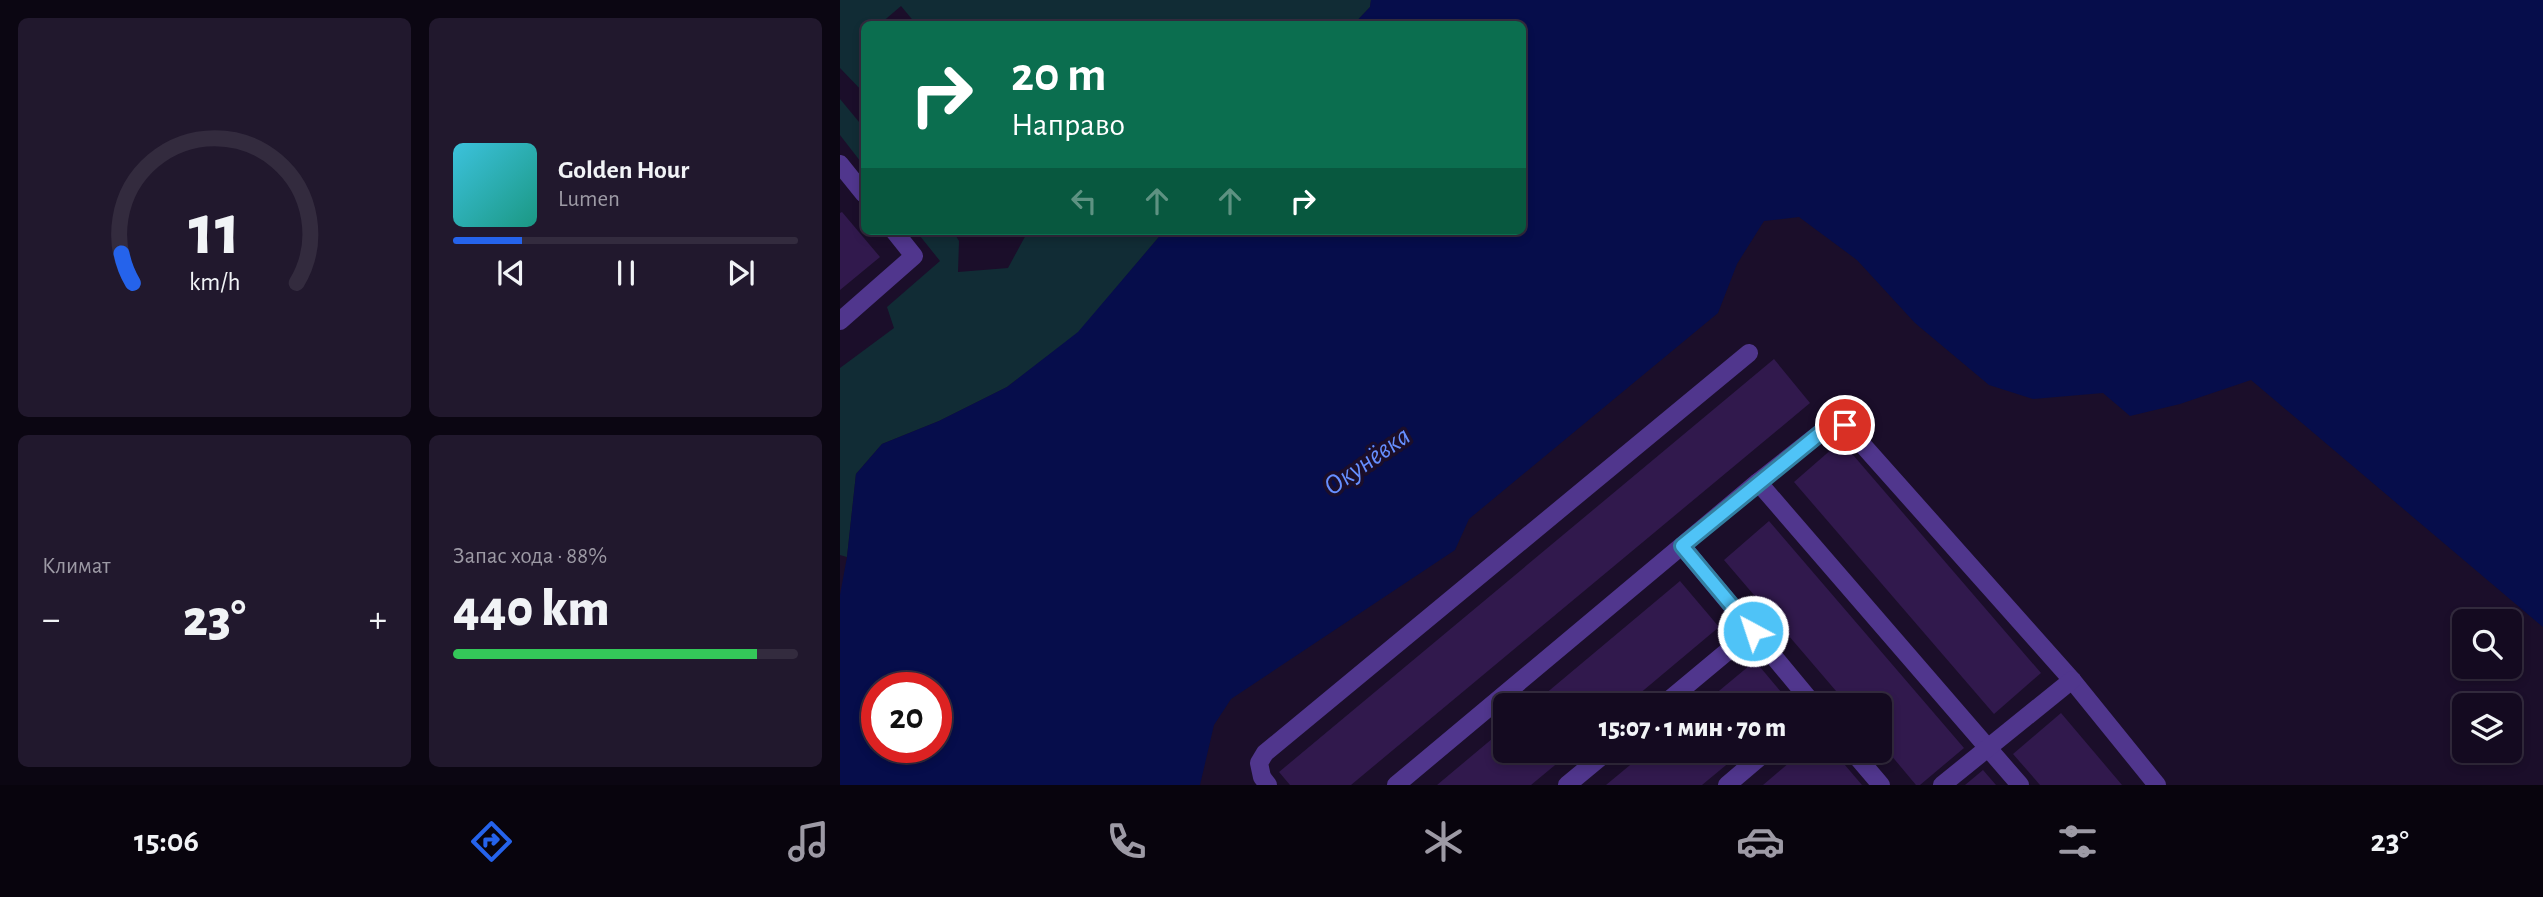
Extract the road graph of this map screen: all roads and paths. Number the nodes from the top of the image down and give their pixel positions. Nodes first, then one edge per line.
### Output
1 (840, 164) edge
2 (861, 190) edge
3 (897, 235) edge
4 (840, 321) edge
5 (1749, 354) dead end
6 (1758, 482) junction
7 (1682, 546) junction
8 (1753, 631) junction
9 (2072, 680) junction
10 (1678, 693) edge
11 (1804, 693) edge
12 (1989, 747) junction
13 (1594, 763) edge
14 (1753, 763) edge
15 (1862, 763) edge
16 (1268, 785) edge
17 (1396, 785) edge
18 (1567, 785) edge
19 (1727, 785) edge
20 (1881, 785) edge
21 (1942, 785) edge
22 (2020, 785) edge
23 (2157, 785) edge

1 - 2 lane
3 - 4 lane
5 - 16 lane
6 - 7 lane
6 - 9 lane
6 - 12 lane
7 - 8 lane
7 - 17 lane
8 - 10 lane
8 - 11 lane
9 - 12 lane
9 - 23 lane
12 - 21 lane
12 - 22 lane
13 - 18 lane
14 - 19 lane
15 - 20 lane

